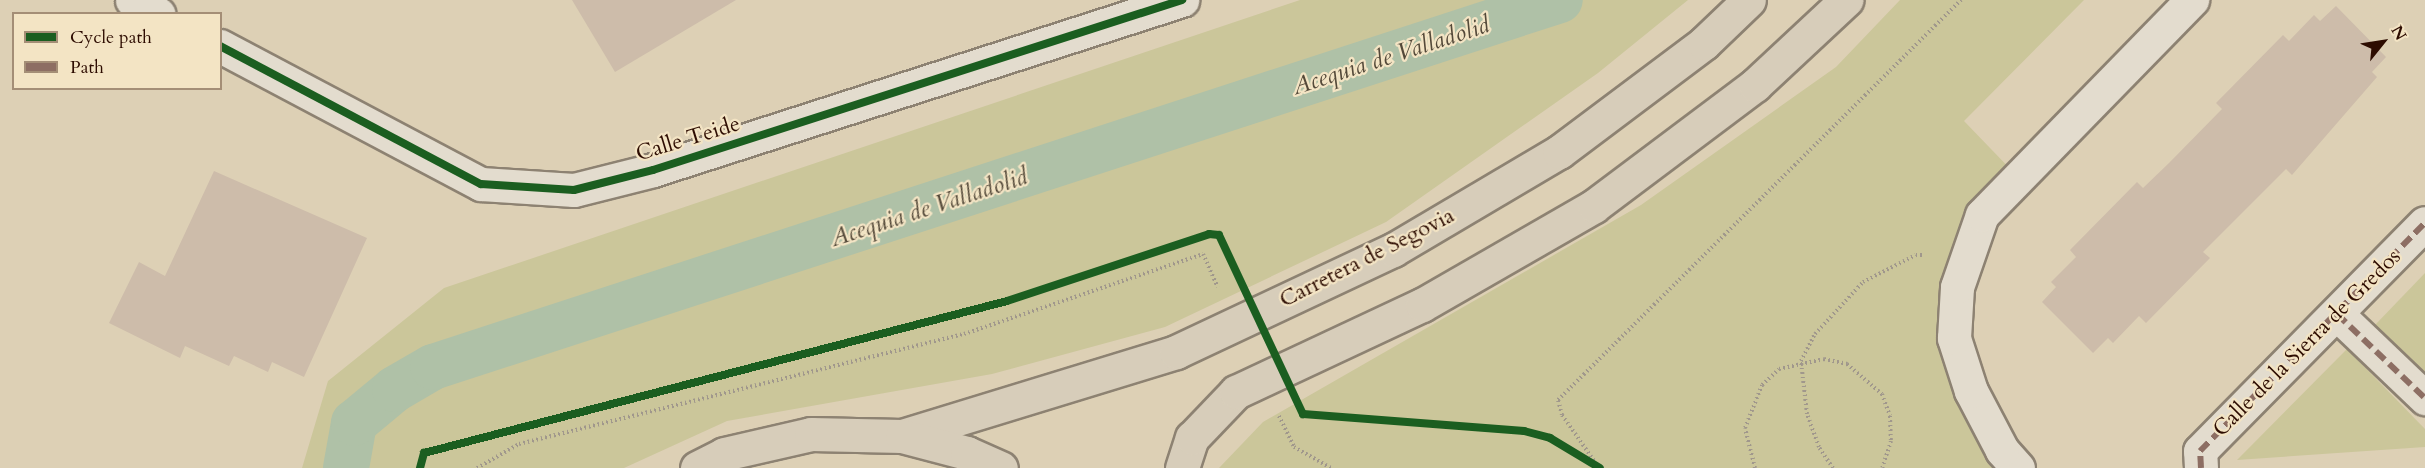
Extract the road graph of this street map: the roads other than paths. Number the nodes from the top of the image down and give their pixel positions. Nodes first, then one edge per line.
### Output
1 (132, 0) edge
2 (1182, 0) edge
3 (1749, 0) edge
4 (1846, 0) edge
5 (2192, 0) edge
6 (155, 12) edge
7 (222, 47) edge
8 (2425, 223) edge
9 (2337, 314) junction
10 (2425, 398) edge
11 (902, 436) junction
12 (697, 468) edge
13 (1001, 468) edge
14 (1182, 468) edge
15 (2018, 468) edge
16 (2201, 468) edge

1 - 6 street
2 - 7 street, Calle Teide
3 - 11 main road, Carretera de Segovia
4 - 14 main road
5 - 15 street
8 - 9 street, Calle de la Sierra de Gredos
9 - 10 street
9 - 16 street, Calle de la Sierra de Gredos
11 - 12 main road
11 - 13 main road

